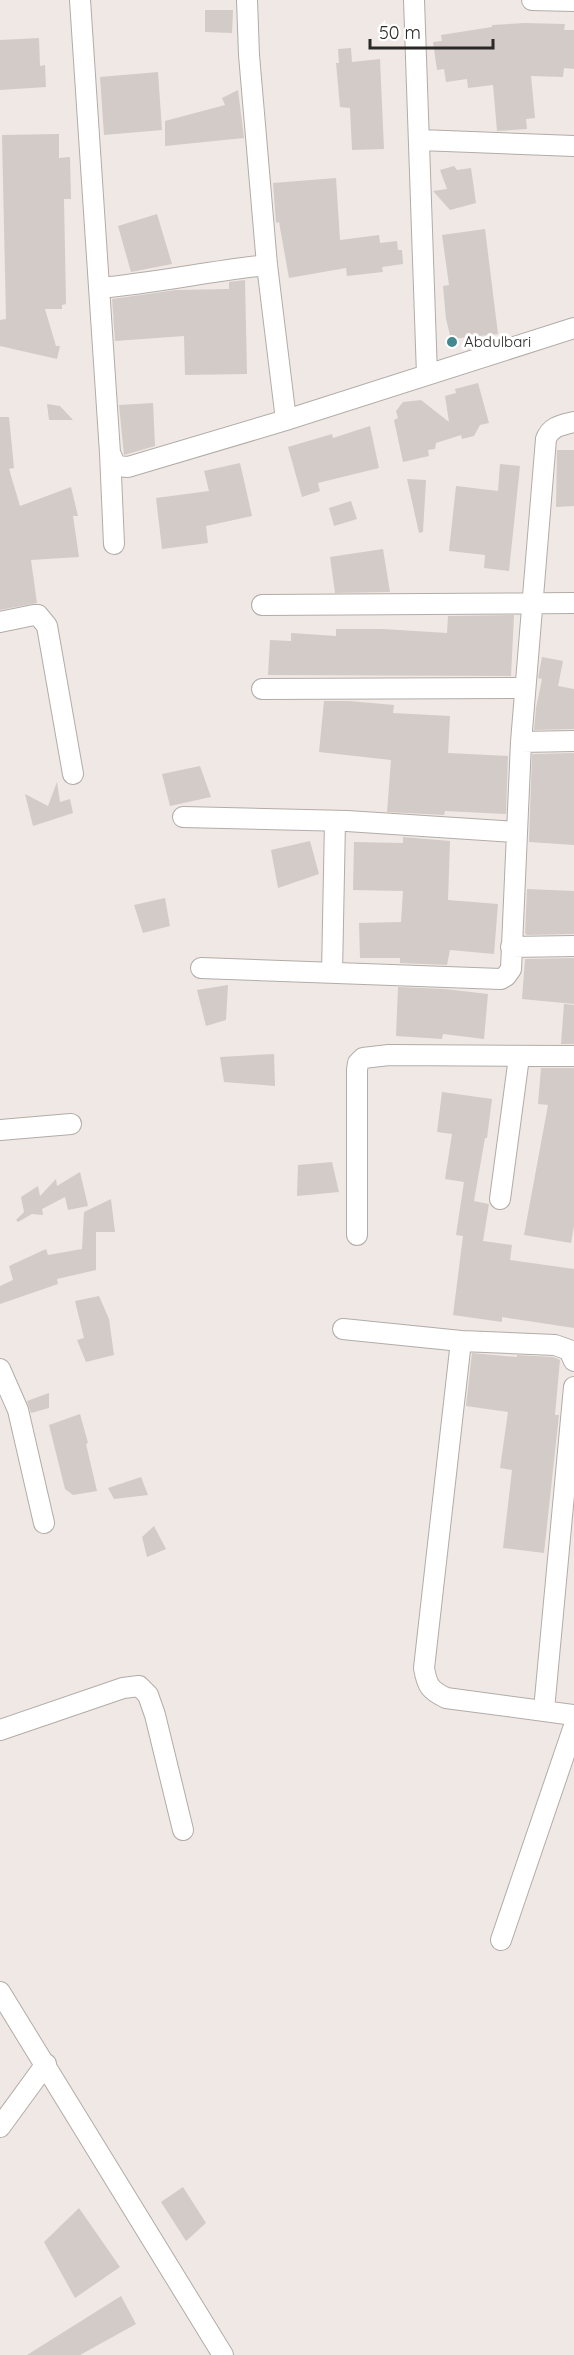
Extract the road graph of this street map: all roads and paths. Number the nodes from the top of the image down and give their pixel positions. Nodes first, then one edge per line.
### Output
1 (80, 0) edge
2 (247, 0) edge
3 (414, 0) edge
4 (532, 0) edge
5 (574, 1) edge
6 (420, 140) junction
7 (574, 146) edge
8 (267, 265) junction
9 (99, 288) junction
10 (574, 328) edge
11 (428, 375) junction
12 (286, 420) junction
13 (574, 422) edge
14 (110, 453) junction
15 (114, 544) dead end
16 (574, 603) edge
17 (532, 604) junction
18 (262, 605) dead end
19 (0, 622) edge
20 (525, 688) junction
21 (262, 689) dead end
22 (521, 741) junction
23 (574, 741) edge
24 (73, 774) dead end
25 (183, 817) dead end
26 (335, 821) junction
27 (516, 832) junction
28 (574, 946) edge
29 (511, 947) junction
30 (201, 968) dead end
31 (332, 973) junction
32 (574, 1056) edge
33 (519, 1057) junction
34 (71, 1124) dead end
35 (0, 1130) edge
36 (500, 1199) dead end
37 (357, 1234) dead end
38 (343, 1329) dead end
39 (461, 1341) junction
40 (574, 1361) edge
41 (2, 1379) edge
42 (574, 1387) edge
43 (44, 1523) dead end
44 (544, 1710) junction
45 (574, 1715) edge
46 (574, 1726) edge
47 (0, 1730) edge
48 (183, 1830) dead end
49 (501, 1940) dead end
50 (0, 1992) edge
51 (46, 2064) junction
52 (0, 2127) edge
53 (223, 2355) edge

1 - 9 street
2 - 8 street
3 - 6 street
4 - 5 street
6 - 7 street
6 - 11 street
8 - 9 street
8 - 12 street
9 - 14 street
10 - 11 street
11 - 12 street
12 - 14 street
13 - 17 street
14 - 15 street
16 - 17 street
17 - 18 street
17 - 20 street
19 - 24 street
20 - 21 street
20 - 22 street
22 - 23 street
22 - 27 street
25 - 26 street
26 - 27 street
26 - 31 street
27 - 29 street
28 - 29 street
29 - 31 street
30 - 31 street
32 - 33 street
33 - 36 street
33 - 37 street
34 - 35 street
38 - 39 street
39 - 40 street
39 - 44 street
41 - 43 street
42 - 44 street
44 - 45 street
46 - 49 street
47 - 48 street
50 - 51 street
51 - 52 street
51 - 53 street

